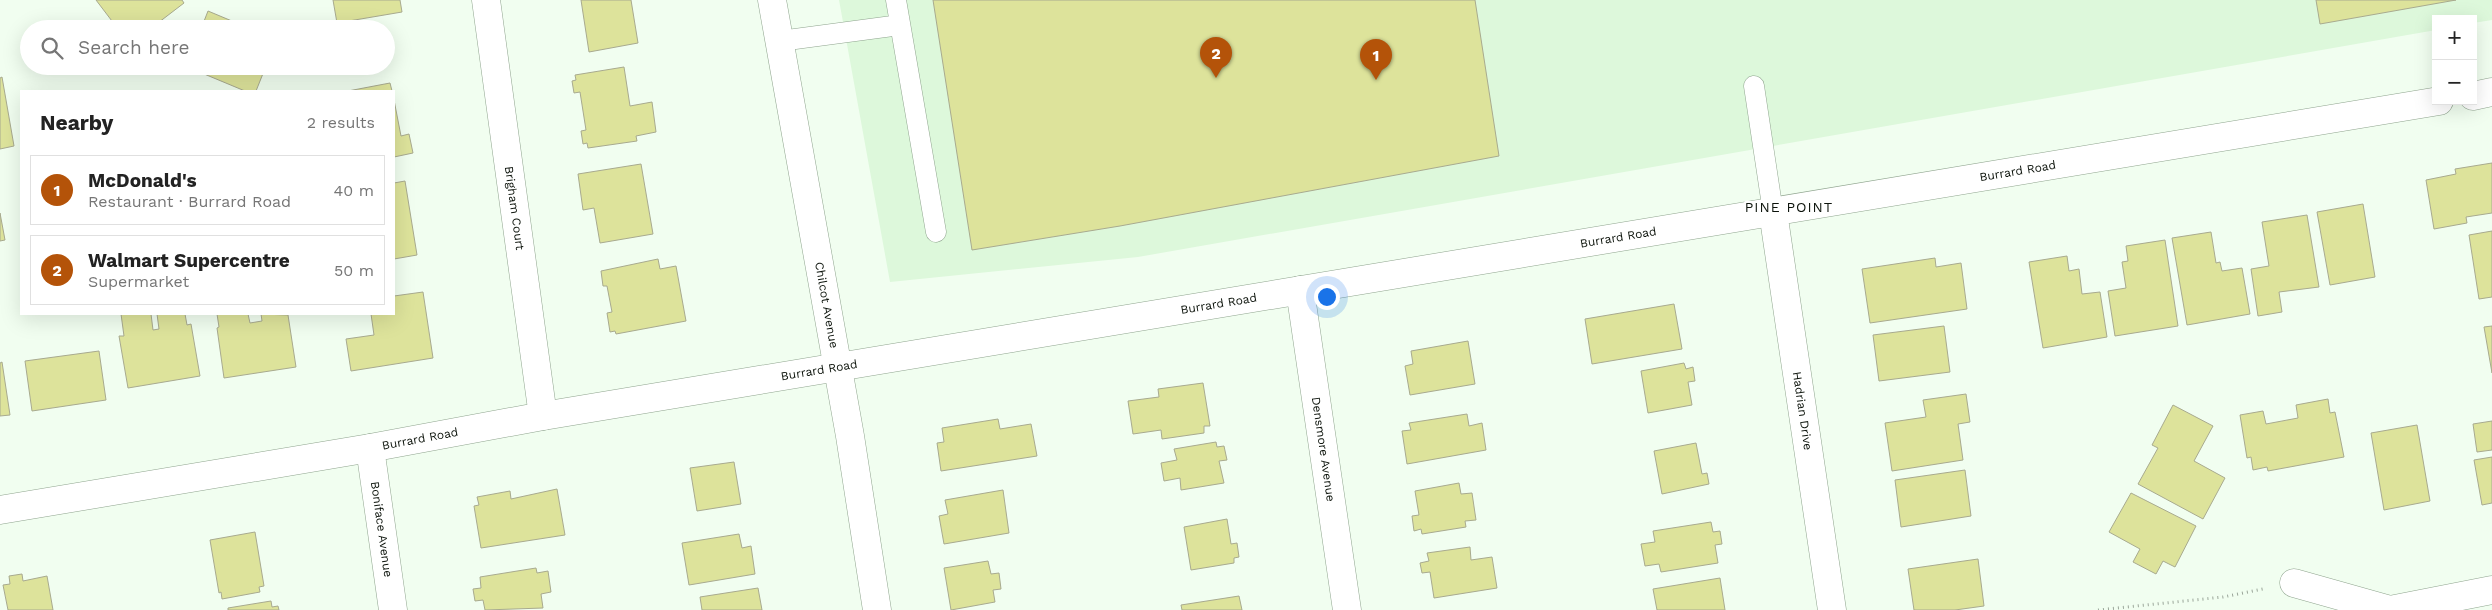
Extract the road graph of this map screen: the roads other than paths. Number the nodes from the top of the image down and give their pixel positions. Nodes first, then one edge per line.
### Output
1 (486, 0) edge
2 (772, 0) edge
3 (896, 0) edge
4 (900, 25) junction
5 (780, 41) junction
6 (1754, 86) dead end
7 (2492, 92) edge
8 (2477, 95) edge
9 (2432, 102) edge
10 (1773, 212) junction
11 (936, 232) dead end
12 (1300, 290) junction
13 (837, 368) junction
14 (544, 416) junction
15 (370, 448) junction
16 (0, 510) edge
17 (2294, 583) road end
18 (2492, 590) edge
19 (393, 610) edge
20 (877, 610) edge
21 (1348, 610) edge
22 (1832, 610) edge

1 - 14 street, Brigham Court
2 - 5 street, Chilcot Avenue
3 - 4 lane
4 - 5 lane
4 - 11 lane
5 - 13 street, Chilcot Avenue
6 - 10 lane
7 - 8 street
9 - 10 street, Burrard Road
10 - 12 street, Burrard Road
10 - 22 street, Hadrian Drive
12 - 13 street, Burrard Road
12 - 21 street, Densmore Avenue
13 - 14 street, Burrard Road
13 - 20 street, Chilcot Avenue
14 - 15 street, Burrard Road
15 - 16 street, Burrard Road
15 - 19 street, Boniface Avenue
17 - 18 street

